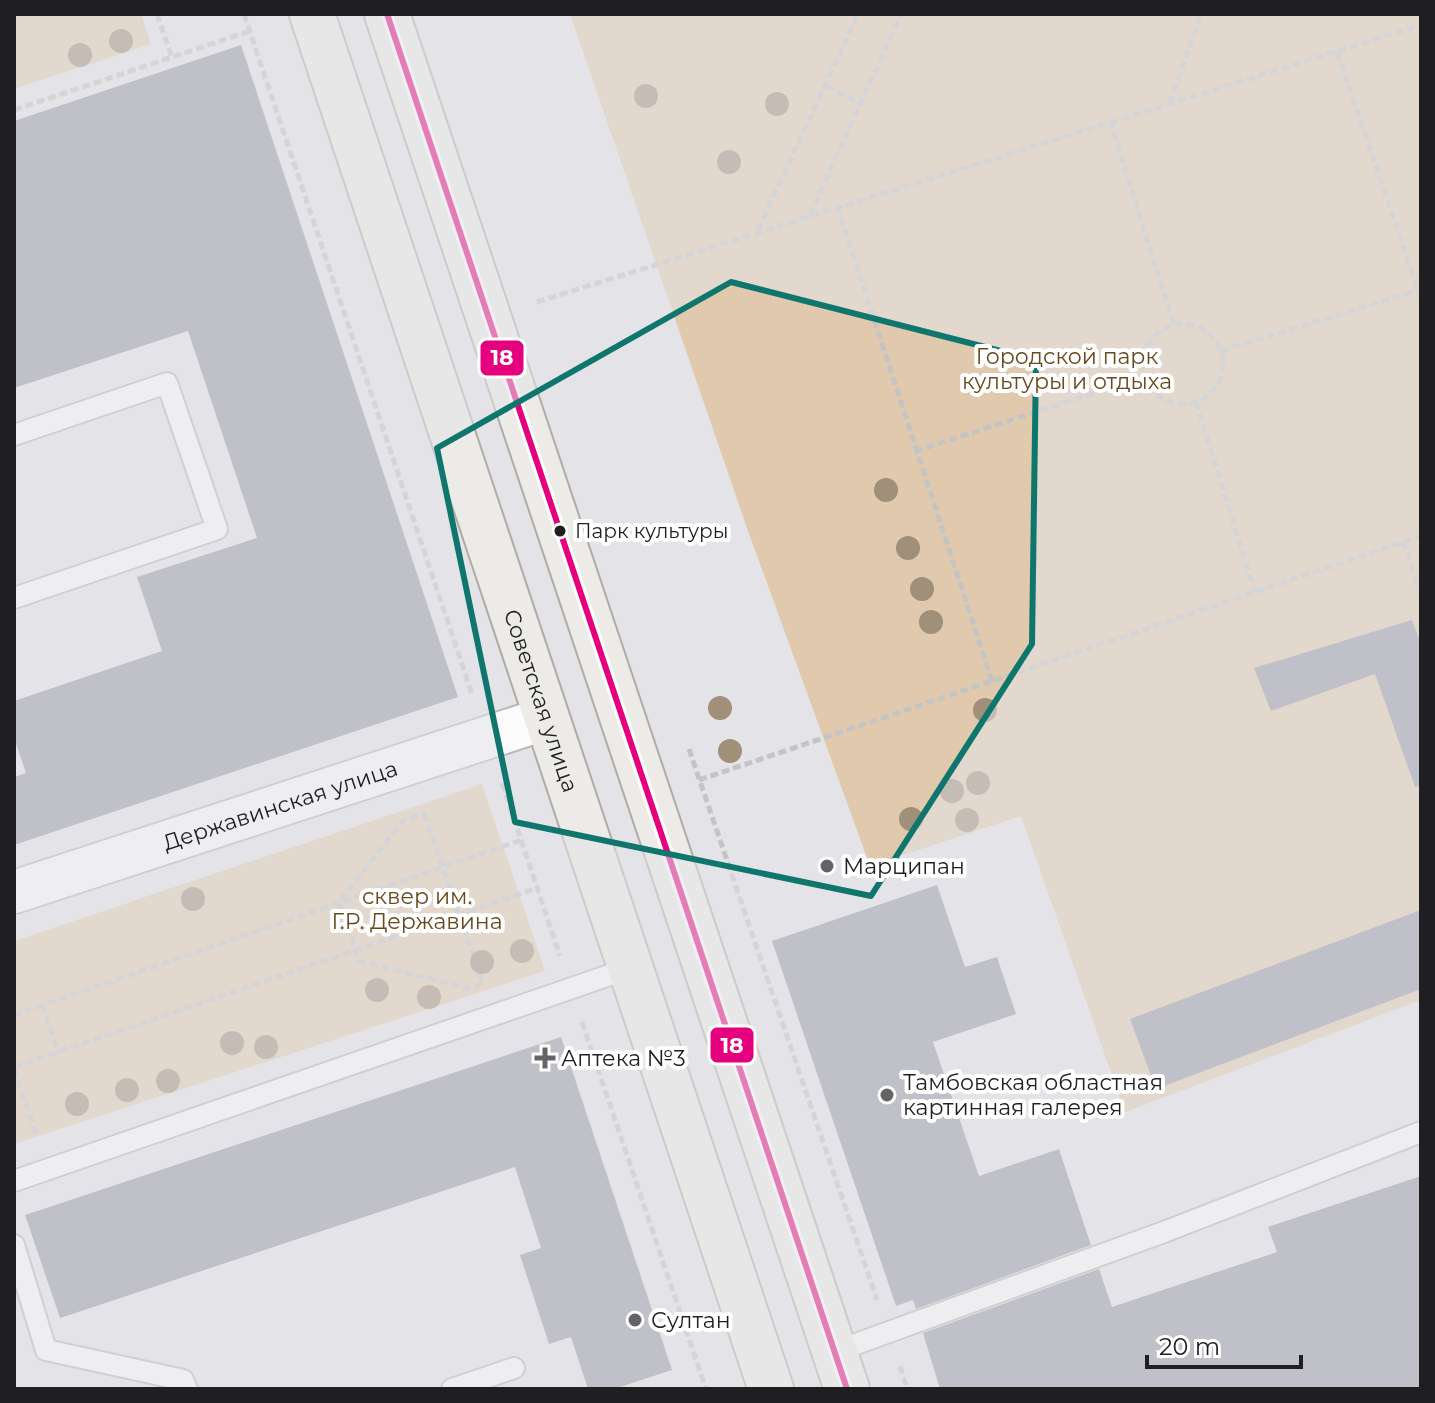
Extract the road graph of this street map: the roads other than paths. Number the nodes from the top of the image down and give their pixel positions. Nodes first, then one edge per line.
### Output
1 (312, 14) edge
2 (387, 14) edge
3 (14, 435) edge
4 (14, 598) edge
5 (547, 718) junction
6 (14, 892) edge
7 (630, 968) junction
8 (1421, 1132) edge
9 (14, 1181) edge
10 (14, 1245) edge
11 (514, 1368) dead end
12 (841, 1370) edge
13 (187, 1389) edge
14 (452, 1389) edge
15 (771, 1389) edge

1 - 5 main road, Советская улица
2 - 12 main road
3 - 4 lane
5 - 6 street, Державинская улица
5 - 7 main road, Советская улица
7 - 9 lane
7 - 15 main road, Советская улица
8 - 12 lane
10 - 13 lane
11 - 14 lane

